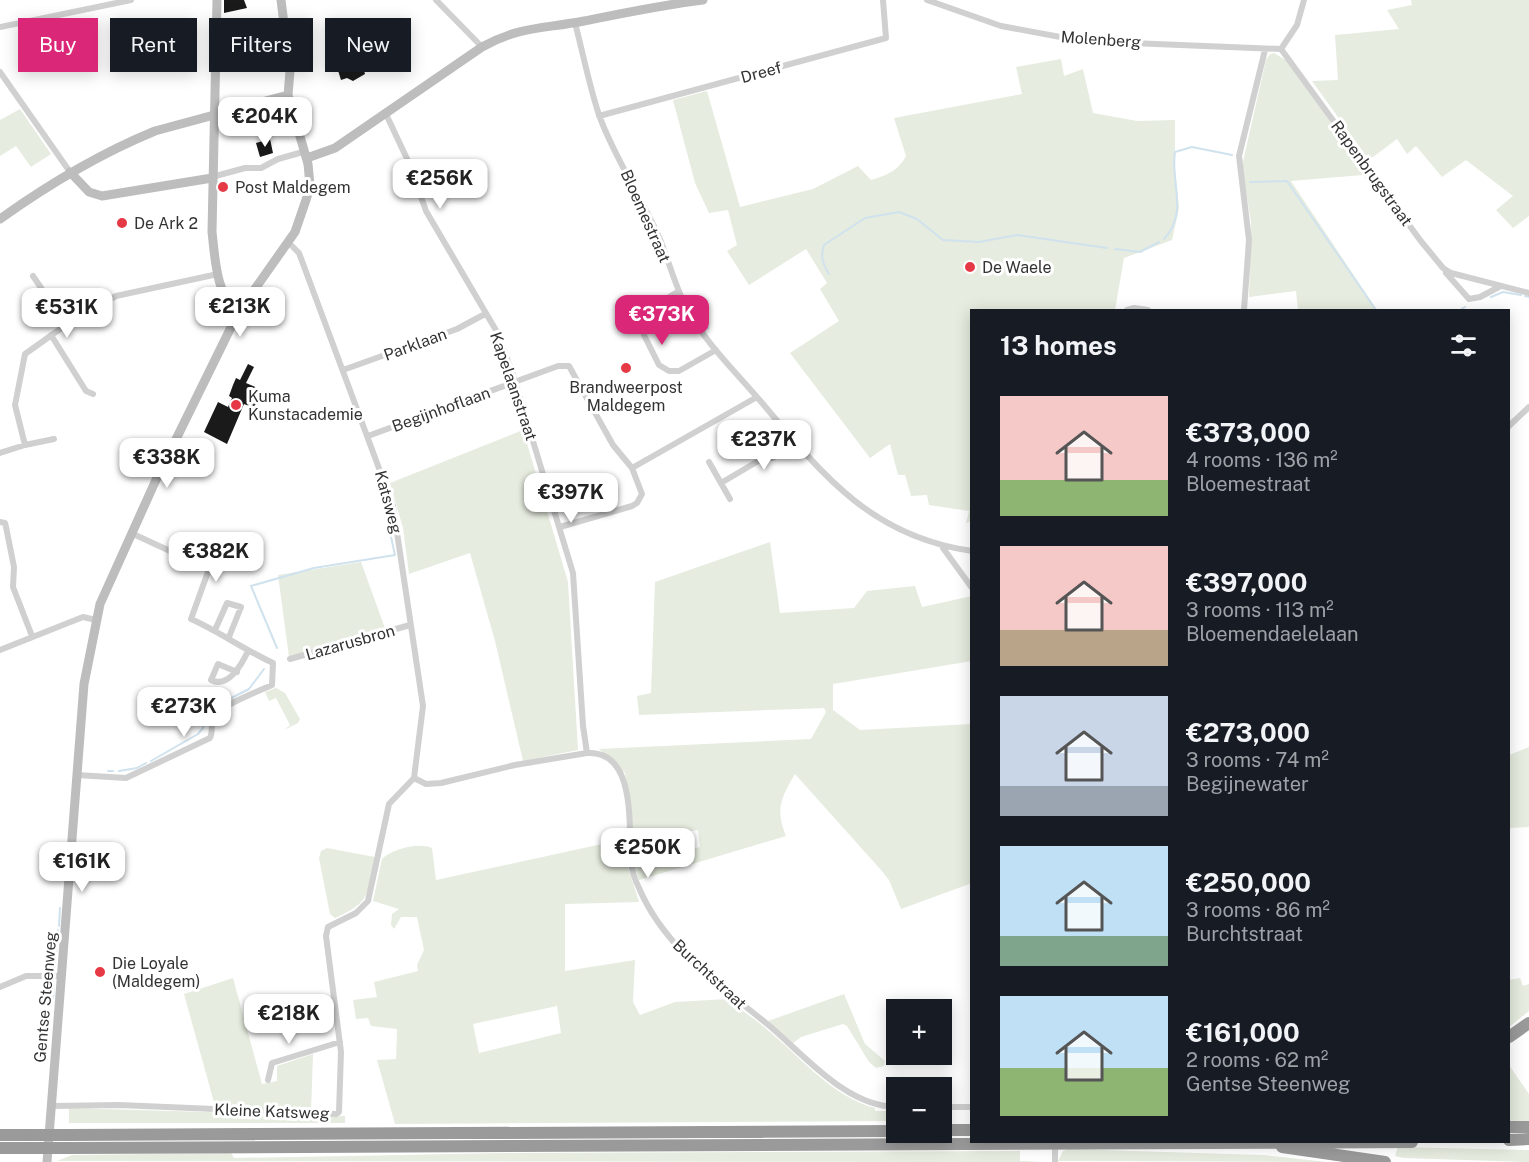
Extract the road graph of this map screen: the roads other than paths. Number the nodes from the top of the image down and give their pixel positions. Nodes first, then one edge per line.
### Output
1 (131, 0) edge
2 (217, 0) edge
3 (281, 0) edge
4 (436, 0) edge
5 (703, 0) edge
6 (883, 0) edge
7 (927, 0) edge
8 (1304, 0) edge
9 (575, 23) junction
10 (0, 27) edge
11 (482, 47) junction
12 (1265, 50) junction
13 (1281, 50) junction
14 (0, 72) edge
15 (288, 95) junction
16 (385, 112) junction
17 (214, 115) junction
18 (599, 116) junction
19 (305, 155) junction
20 (70, 172) junction
21 (212, 178) junction
22 (0, 219) edge
23 (288, 242) junction
24 (1442, 267) junction
25 (218, 274) junction
26 (33, 276) dead end
27 (1499, 287) junction
28 (679, 291) junction
29 (1529, 292) edge
30 (1244, 309) edge
31 (238, 313) junction
32 (486, 314) junction
33 (66, 325) junction
34 (51, 335) junction
35 (716, 350) junction
36 (343, 370) junction
37 (514, 382) junction
38 (93, 394) dead end
39 (757, 397) junction
40 (1529, 407) edge
41 (1510, 425) edge
42 (368, 436) junction
43 (54, 439) dead end
44 (25, 445) junction
45 (796, 445) junction
46 (0, 453) edge
47 (709, 462) dead end
48 (632, 468) junction
49 (721, 483) junction
50 (730, 499) dead end
51 (0, 522) edge
52 (560, 527) junction
53 (131, 534) junction
54 (943, 548) junction
55 (970, 551) edge
56 (970, 585) edge
57 (96, 620) junction
58 (410, 625) junction
59 (215, 630) junction
60 (32, 636) junction
61 (229, 637) junction
62 (0, 650) edge
63 (248, 651) junction
64 (290, 659) dead end
65 (237, 672) dead end
66 (588, 753) junction
67 (77, 775) junction
68 (414, 778) junction
69 (62, 976) junction
70 (0, 987) edge
71 (1529, 1023) edge
72 (1510, 1036) edge
73 (340, 1042) junction
74 (268, 1080) dead end
75 (886, 1105) edge
76 (52, 1106) junction
77 (952, 1107) edge
78 (970, 1107) edge
79 (1510, 1127) edge
80 (1529, 1127) edge
81 (952, 1130) edge
82 (970, 1130) edge
83 (886, 1131) edge
84 (0, 1135) edge
85 (1529, 1139) edge
86 (1510, 1140) edge
87 (1055, 1143) edge
88 (1267, 1143) edge
89 (0, 1148) edge
90 (47, 1162) edge
91 (1055, 1162) edge
92 (1385, 1162) edge

1 - 10 street
2 - 17 street
3 - 15 street, Gentse Steenweg
4 - 11 street
5 - 9 street
6 - 18 street, Dreef
7 - 12 street, Molenberg
8 - 13 street
9 - 11 street
9 - 18 street, Bloemestraat
11 - 16 street
12 - 13 street, Molenberg
12 - 30 street
13 - 24 street, Rapenbrugstraat
14 - 20 street
15 - 17 street
15 - 19 street, Gentse Steenweg
16 - 19 street
16 - 32 street, Kapelaanstraat
17 - 20 street
17 - 21 street
18 - 28 street, Bloemestraat
19 - 21 street
19 - 23 street, Gentse Steenweg
20 - 21 street
20 - 22 street
21 - 25 street
23 - 31 street, Gentse Steenweg
23 - 36 street, Katsweg
24 - 27 street
24 - 27 street, Rapenbrugstraat
25 - 31 street
25 - 33 street
26 - 33 street
27 - 29 street
28 - 35 street, Bloemestraat
28 - 35 street
31 - 53 street, Gentse Steenweg
32 - 36 street, Parklaan
32 - 37 street, Kapelaanstraat
33 - 34 street
34 - 38 street
34 - 44 street
35 - 39 street, Bloemestraat
36 - 42 street, Katsweg
37 - 42 street, Begijnhoflaan
37 - 48 street, Begijnhoflaan
37 - 52 street, Kapelaanstraat
39 - 45 street, Bloemestraat
39 - 48 street
40 - 41 street
42 - 58 street, Katsweg
43 - 44 street
44 - 46 street
45 - 49 street
45 - 54 street, Bloemestraat
47 - 49 street
48 - 52 street
49 - 50 street
51 - 60 street
52 - 66 street, Kapelaanstraat
53 - 57 street, Gentse Steenweg
53 - 59 street
54 - 55 street, Bloemestraat
54 - 56 street
57 - 60 street
57 - 67 street, Gentse Steenweg
58 - 64 street, Lazarusbron
58 - 68 street, Katsweg
59 - 61 street
59 - 61 street
60 - 62 street
61 - 63 street
63 - 65 street
63 - 67 street
66 - 68 street
66 - 75 street, Burchtstraat
67 - 69 street, Gentse Steenweg
68 - 73 street, Kleine Katsweg
69 - 70 street
69 - 76 street, Gentse Steenweg
71 - 72 highway
73 - 74 street
73 - 76 street, Kleine Katsweg
76 - 90 street, Gentse Steenweg
77 - 78 street
79 - 80 highway
81 - 82 highway
83 - 84 highway, bridge
85 - 86 highway
87 - 89 highway, bridge
87 - 91 street
88 - 92 highway

